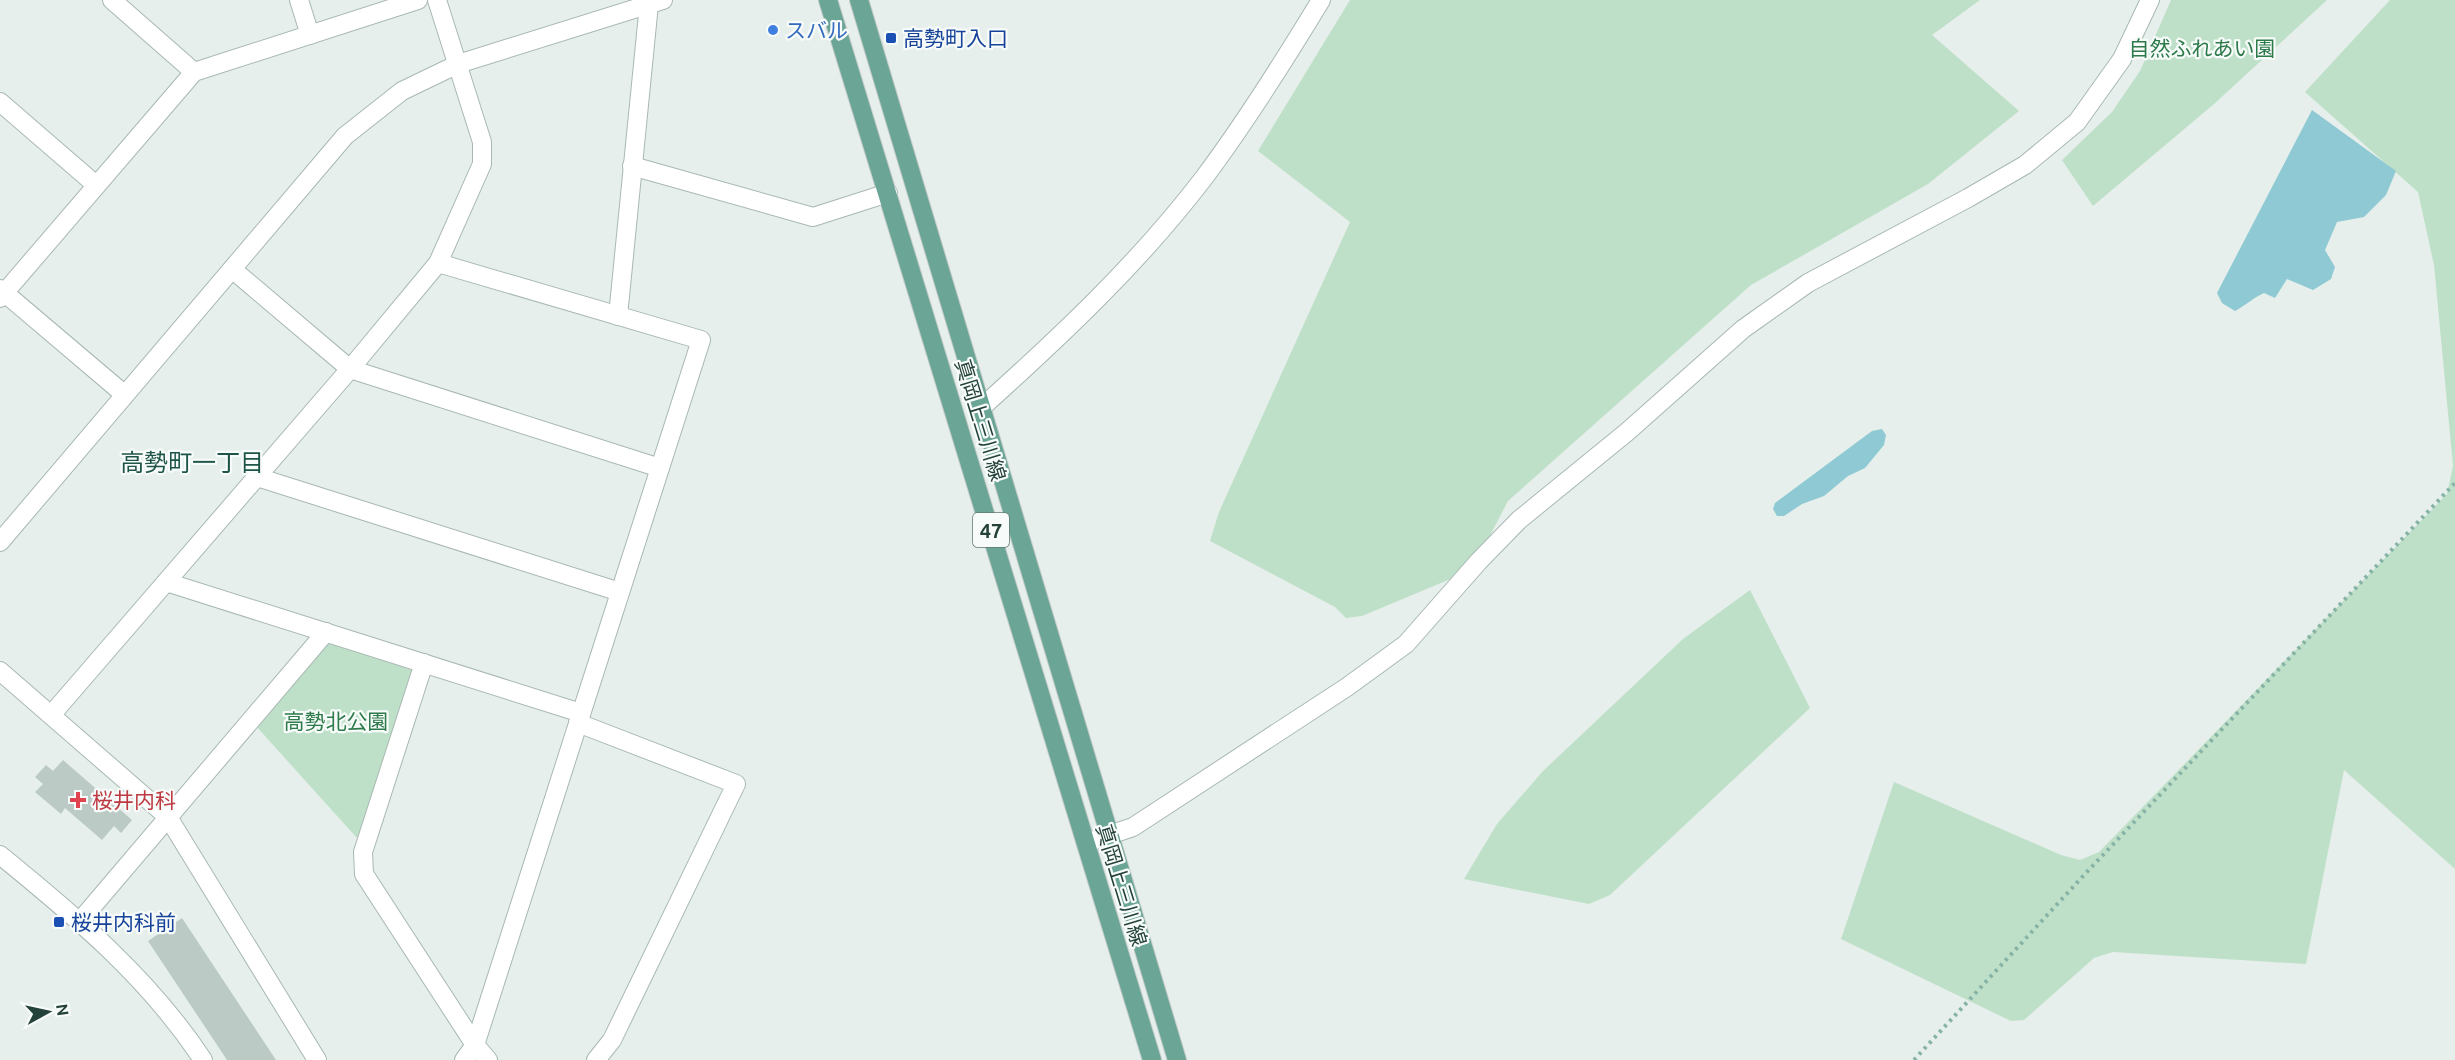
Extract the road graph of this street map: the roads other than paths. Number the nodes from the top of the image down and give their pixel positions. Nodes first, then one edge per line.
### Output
1 (112, 0) edge
2 (299, 0) edge
3 (418, 0) edge
4 (437, 0) edge
5 (828, 0) edge
6 (859, 0) edge
7 (1322, 0) edge
8 (2150, 0) edge
9 (656, 2) edge
10 (310, 35) junction
11 (458, 64) junction
12 (194, 72) junction
13 (0, 102) edge
14 (632, 166) junction
15 (96, 185) junction
16 (888, 193) junction
17 (438, 262) junction
18 (232, 269) junction
19 (1, 293) edge
20 (618, 316) junction
21 (350, 369) junction
22 (125, 395) junction
23 (981, 408) junction
24 (660, 468) junction
25 (256, 477) junction
26 (0, 542) edge
27 (166, 582) junction
28 (620, 592) junction
29 (326, 632) junction
30 (424, 663) junction
31 (0, 671) edge
32 (52, 714) junction
33 (580, 718) junction
34 (168, 817) junction
35 (1112, 835) junction
36 (1086, 843) junction
37 (0, 855) edge
38 (80, 921) junction
39 (475, 1045) junction
40 (203, 1060) edge
41 (317, 1060) edge
42 (464, 1060) edge
43 (488, 1060) edge
44 (596, 1060) edge
45 (1152, 1060) edge
46 (1178, 1060) edge

1 - 12 street
2 - 10 street
3 - 10 street
4 - 11 street
5 - 16 main road, 真岡上三川線 / 47
6 - 23 main road, 真岡上三川線 / 47
7 - 23 street
8 - 35 street
9 - 11 street
9 - 14 street
10 - 12 street
11 - 17 street
11 - 18 street
12 - 15 street
13 - 15 street
14 - 16 street
14 - 20 street
15 - 19 street
16 - 36 main road, 真岡上三川線 / 47
17 - 20 street
17 - 21 street
18 - 21 street
18 - 22 street
19 - 22 street
20 - 24 street
21 - 24 street
21 - 25 street
22 - 26 street
23 - 35 main road, 真岡上三川線 / 47
24 - 28 street
25 - 27 street
25 - 28 street
27 - 29 street
27 - 32 street
28 - 33 street
29 - 30 street
29 - 34 street
30 - 33 street
30 - 39 street
31 - 32 street
32 - 34 street
33 - 39 street
33 - 44 street
34 - 38 street
34 - 41 street
35 - 36 street
35 - 46 main road, 真岡上三川線 / 47
36 - 45 main road, 真岡上三川線 / 47
37 - 38 street
38 - 40 street
39 - 42 street
39 - 43 street

